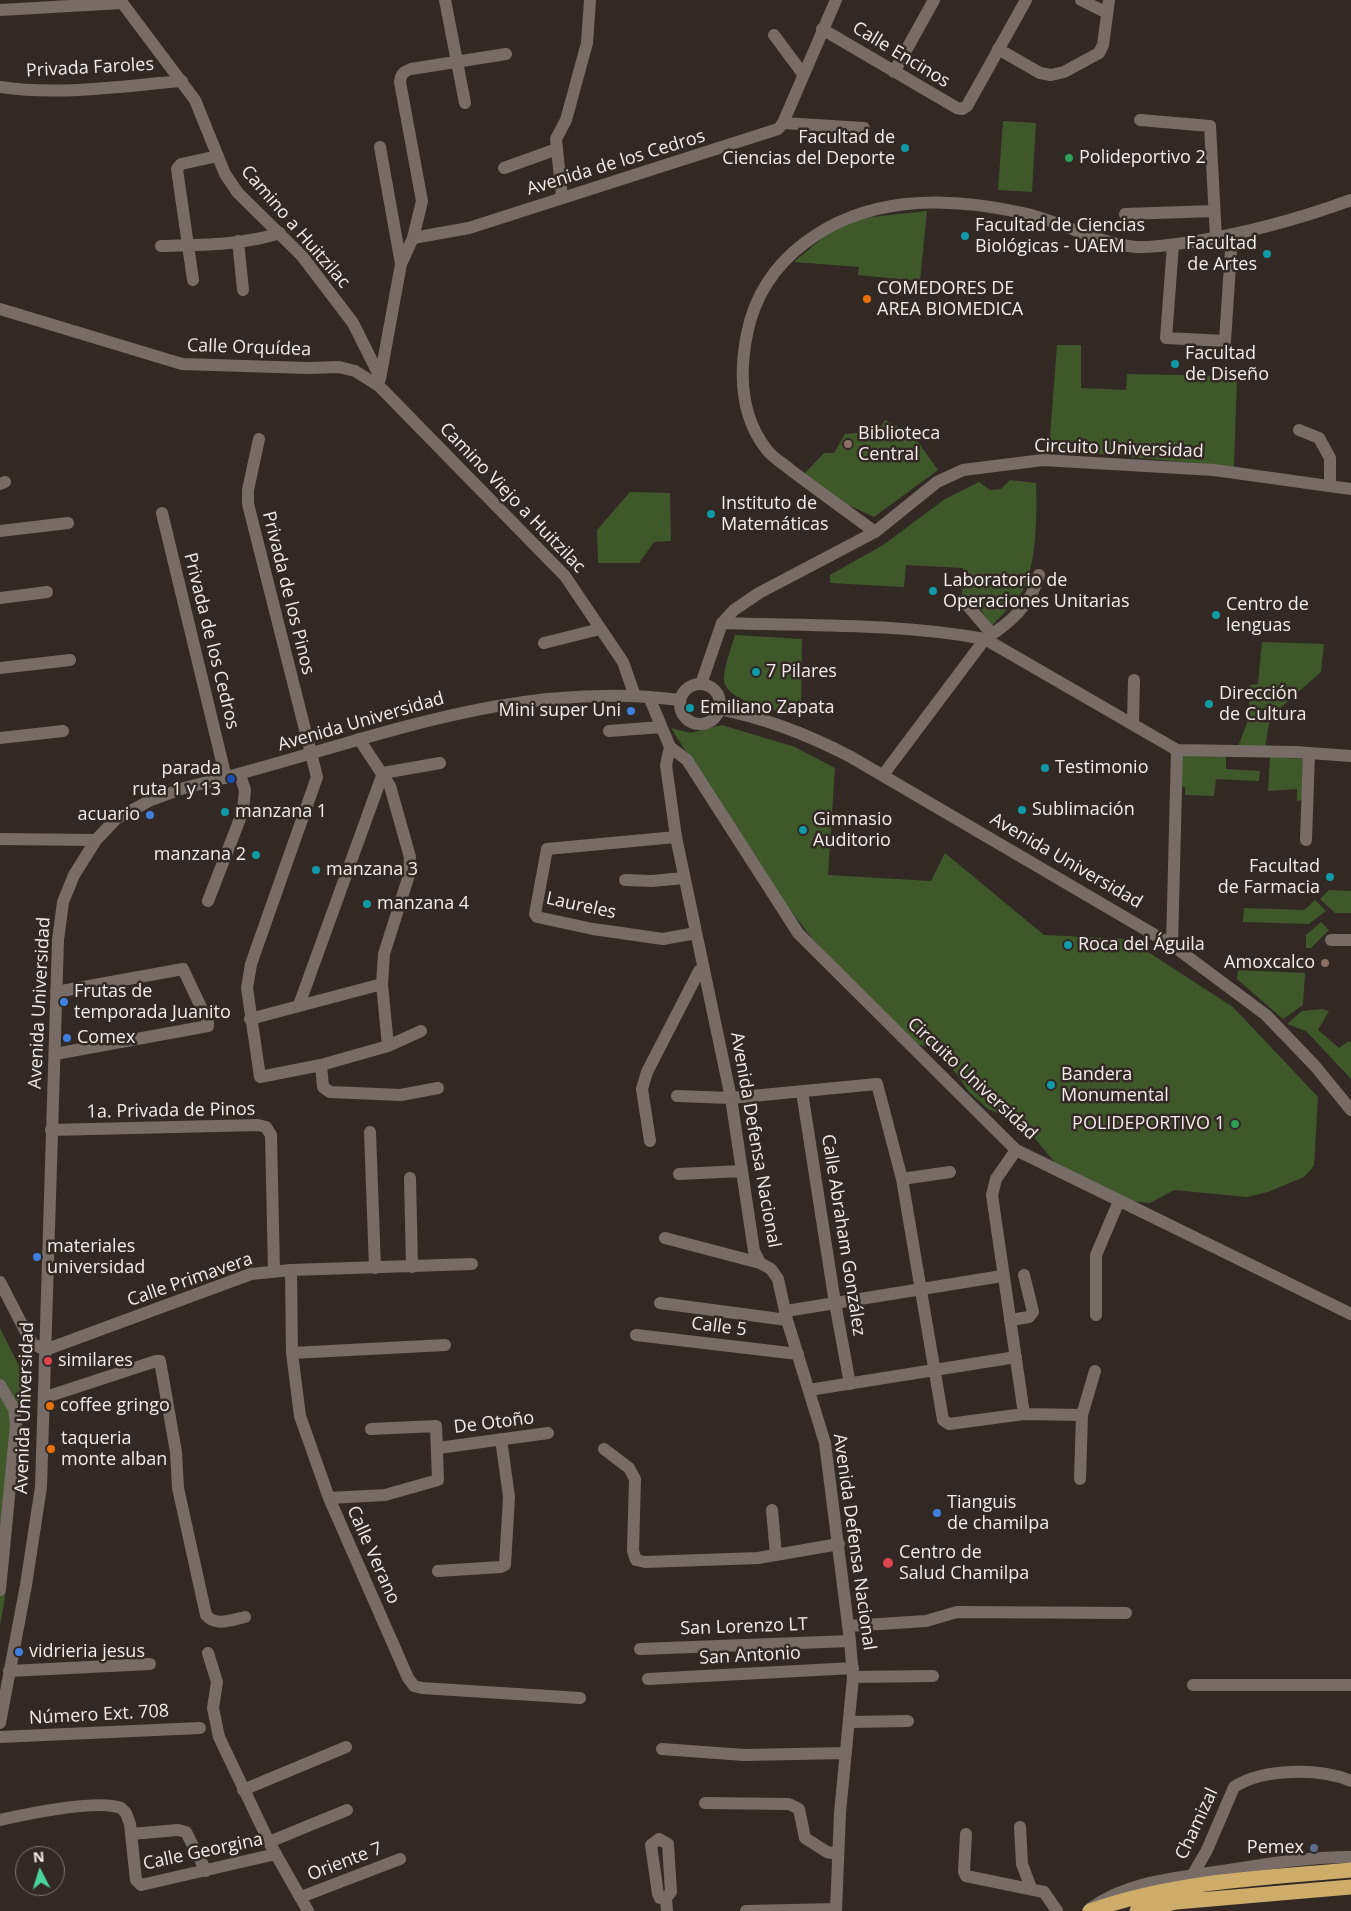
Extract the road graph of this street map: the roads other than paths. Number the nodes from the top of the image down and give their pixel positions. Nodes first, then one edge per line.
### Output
1 (445, 0) edge
2 (590, 0) edge
3 (934, 0) edge
4 (1026, 0) edge
5 (1081, 0) edge
6 (1109, 0) edge
7 (121, 1) edge
8 (833, 1) edge
9 (0, 10) edge
10 (1107, 13) junction
11 (822, 29) junction
12 (774, 35) dead end
13 (998, 49) junction
14 (506, 54) dead end
15 (457, 62) junction
16 (894, 72) junction
17 (803, 74) junction
18 (182, 81) junction
19 (0, 87) edge
20 (465, 103) dead end
21 (1140, 120) dead end
22 (783, 123) junction
23 (864, 128) dead end
24 (380, 147) dead end
25 (557, 149) junction
26 (218, 156) junction
27 (504, 168) dead end
28 (562, 197) junction
29 (1351, 200) edge
30 (1214, 211) junction
31 (1125, 214) dead end
32 (280, 233) junction
33 (1232, 235) junction
34 (413, 238) junction
35 (1216, 238) junction
36 (238, 241) junction
37 (1173, 244) junction
38 (161, 246) dead end
39 (188, 246) junction
40 (401, 264) junction
41 (193, 280) dead end
42 (243, 290) dead end
43 (0, 309) edge
44 (380, 382) junction
45 (1299, 430) dead end
46 (260, 439) dead end
47 (1330, 486) junction
48 (1351, 489) edge
49 (162, 513) dead end
50 (68, 523) dead end
51 (0, 531) edge
52 (875, 532) junction
53 (1039, 575) dead end
54 (47, 592) dead end
55 (0, 598) edge
56 (968, 606) dead end
57 (722, 623) junction
58 (600, 629) junction
59 (988, 637) junction
60 (544, 643) dead end
61 (70, 660) dead end
62 (0, 668) edge
63 (1134, 680) dead end
64 (701, 684) junction
65 (635, 696) junction
66 (649, 697) junction
67 (680, 700) junction
68 (719, 709) junction
69 (1133, 723) junction
70 (661, 727) junction
71 (63, 731) dead end
72 (609, 731) dead end
73 (0, 738) edge
74 (359, 739) junction
75 (670, 747) junction
76 (1178, 750) junction
77 (1309, 753) junction
78 (310, 755) junction
79 (1351, 756) edge
80 (440, 763) dead end
81 (383, 773) junction
82 (240, 774) junction
83 (884, 775) junction
84 (226, 778) junction
85 (676, 837) junction
86 (0, 839) edge
87 (96, 840) junction
88 (1306, 840) dead end
89 (684, 878) junction
90 (625, 880) dead end
91 (208, 901) dead end
92 (696, 933) junction
93 (1331, 940) dead end
94 (1351, 940) edge
95 (1172, 945) junction
96 (699, 971) dead end
97 (382, 984) junction
98 (56, 992) junction
99 (299, 1005) junction
100 (250, 1019) junction
101 (421, 1031) dead end
102 (388, 1046) junction
103 (54, 1054) junction
104 (321, 1065) junction
105 (438, 1088) dead end
106 (802, 1092) junction
107 (677, 1096) dead end
108 (731, 1098) junction
109 (1351, 1110) edge
110 (52, 1130) junction
111 (370, 1132) dead end
112 (650, 1141) dead end
113 (1016, 1150) junction
114 (742, 1171) junction
115 (950, 1172) dead end
116 (679, 1174) dead end
117 (410, 1178) dead end
118 (902, 1179) junction
119 (1119, 1201) junction
120 (665, 1238) dead end
121 (472, 1264) dead end
122 (760, 1264) junction
123 (412, 1267) junction
124 (375, 1268) junction
125 (290, 1270) junction
126 (274, 1271) junction
127 (1024, 1275) dead end
128 (1002, 1276) junction
129 (0, 1282) edge
130 (920, 1290) junction
131 (660, 1303) dead end
132 (835, 1303) junction
133 (1351, 1314) edge
134 (786, 1315) junction
135 (1096, 1315) dead end
136 (1010, 1320) junction
137 (636, 1335) dead end
138 (445, 1345) dead end
139 (45, 1350) junction
140 (292, 1354) junction
141 (798, 1354) junction
142 (1016, 1357) junction
143 (934, 1369) junction
144 (1095, 1372) dead end
145 (850, 1384) junction
146 (0, 1385) edge
147 (809, 1390) junction
148 (46, 1396) junction
149 (1024, 1414) junction
150 (1082, 1415) junction
151 (371, 1429) dead end
152 (548, 1433) dead end
153 (501, 1440) junction
154 (438, 1448) junction
155 (604, 1449) dead end
156 (1080, 1479) dead end
157 (329, 1498) junction
158 (772, 1510) dead end
159 (839, 1544) junction
160 (776, 1555) junction
161 (438, 1571) dead end
162 (0, 1590) edge
163 (1126, 1613) dead end
164 (245, 1617) dead end
165 (848, 1626) junction
166 (850, 1640) junction
167 (640, 1649) dead end
168 (208, 1653) dead end
169 (150, 1664) dead end
170 (9, 1671) junction
171 (853, 1673) junction
172 (933, 1676) dead end
173 (648, 1678) dead end
174 (1351, 1685) edge
175 (1193, 1686) dead end
176 (2, 1698) edge
177 (580, 1698) dead end
178 (0, 1720) edge
179 (908, 1721) dead end
180 (850, 1722) junction
181 (200, 1728) dead end
182 (0, 1737) edge
183 (346, 1746) dead end
184 (662, 1749) dead end
185 (846, 1753) junction
186 (1351, 1781) edge
187 (243, 1790) junction
188 (705, 1803) dead end
189 (347, 1810) dead end
190 (0, 1820) edge
191 (1020, 1827) dead end
192 (131, 1834) junction
193 (966, 1834) dead end
194 (269, 1842) junction
195 (276, 1854) junction
196 (837, 1854) junction
197 (1351, 1857) edge
198 (400, 1859) dead end
199 (1351, 1870) edge
200 (206, 1871) junction
201 (1192, 1876) junction
202 (1351, 1887) edge
203 (1031, 1888) junction
204 (301, 1897) junction
205 (666, 1898) dead end
206 (836, 1910) edge
207 (308, 1911) edge
208 (667, 1911) edge
209 (746, 1911) edge
210 (1058, 1911) edge
211 (1088, 1911) edge
212 (1137, 1911) edge

1 - 15 street
2 - 25 street
3 - 16 street
4 - 13 street
5 - 10 street
6 - 10 street
7 - 9 street
7 - 18 street, Camino a Huitzilac
8 - 11 street
10 - 13 street
11 - 16 street, Calle Encinos
11 - 17 street
12 - 17 street
13 - 16 street, Calle Encinos
14 - 15 street
15 - 20 street
15 - 34 street
17 - 22 street
18 - 19 street, Privada Faroles
18 - 26 street, Camino a Huitzilac
21 - 30 street
22 - 23 street
22 - 28 street, Avenida de los Cedros
24 - 40 street
25 - 27 street
25 - 28 street
26 - 32 street, Camino a Huitzilac
26 - 39 street
28 - 34 street, Avenida de los Cedros
29 - 33 street
30 - 31 street
30 - 35 street
32 - 36 street
32 - 44 street, Camino a Huitzilac
33 - 35 street
33 - 37 street
34 - 40 street
35 - 37 street
36 - 39 street
36 - 42 street
37 - 52 street
38 - 39 street
39 - 41 street
40 - 44 street
43 - 44 street, Calle Orquídea
44 - 58 street, Camino Viejo a Huitzilac
45 - 47 street
46 - 78 street, Privada de los Pinos
47 - 48 street, Circuito Universidad
47 - 52 street, Circuito Universidad
49 - 84 street, Privada de los Cedros
50 - 51 street
52 - 57 street, Circuito Universidad
53 - 59 street
54 - 55 street
56 - 59 street
57 - 59 street
57 - 64 street, Circuito Universidad
58 - 60 street
58 - 65 street, Camino Viejo a Huitzilac
59 - 69 street
59 - 83 street
61 - 62 street
63 - 69 street
64 - 67 street
64 - 68 street
65 - 66 street, Avenida Universidad
65 - 74 street, Avenida Universidad
66 - 67 street
66 - 70 street
67 - 68 street
68 - 83 street, Avenida Universidad
69 - 76 street
70 - 72 street
70 - 75 street
71 - 73 street
74 - 78 street, Avenida Universidad
74 - 81 street
75 - 85 street, Avenida Defensa Nacional
75 - 113 street, Circuito Universidad
76 - 77 street
76 - 95 street
77 - 79 street
77 - 88 street
78 - 82 street, Avenida Universidad
78 - 100 street, Privada de los Pinos
80 - 81 street
81 - 97 street
81 - 99 street
82 - 84 street, Avenida Universidad
82 - 91 street
83 - 95 street, Avenida Universidad
84 - 87 street, Avenida Universidad
85 - 89 street, Avenida Defensa Nacional
85 - 92 street, Laureles
86 - 87 street
87 - 98 street, Avenida Universidad
89 - 90 street
89 - 92 street, Avenida Defensa Nacional
92 - 108 street, Avenida Defensa Nacional
93 - 94 street
95 - 109 street, Avenida Universidad
96 - 112 street
97 - 99 street
97 - 102 street
98 - 103 street, Avenida Universidad
98 - 103 street
99 - 100 street
100 - 104 street, Privada de los Pinos
101 - 102 street
102 - 104 street
103 - 110 street, Avenida Universidad
104 - 105 street
106 - 108 street
106 - 118 street
106 - 132 street, Calle Abraham González
107 - 108 street
108 - 114 street, Avenida Defensa Nacional
110 - 126 street, 1a. Privada de Pinos
110 - 139 street, Avenida Universidad
111 - 124 street
113 - 119 street, Circuito Universidad
113 - 128 street
114 - 116 street
114 - 122 street, Avenida Defensa Nacional
115 - 118 street
117 - 123 street
118 - 130 street
119 - 133 street, Circuito Universidad
119 - 135 street
120 - 122 street
121 - 123 street, Calle Primavera
122 - 134 street, Avenida Defensa Nacional
123 - 124 street, Calle Primavera
124 - 125 street, Calle Primavera
125 - 126 street, Calle Primavera
125 - 140 street, Calle Verano
126 - 139 street, Calle Primavera
127 - 136 street
128 - 130 street
128 - 136 street
129 - 139 street
130 - 132 street
130 - 143 street
131 - 134 street
132 - 134 street
132 - 145 street, Calle Abraham González
134 - 141 street, Avenida Defensa Nacional
136 - 142 street
137 - 141 street, Calle 5
138 - 140 street
139 - 148 street, Avenida Universidad
140 - 157 street, Calle Verano
141 - 147 street, Avenida Defensa Nacional
142 - 143 street
142 - 149 street
143 - 145 street
143 - 149 street
144 - 150 street
145 - 147 street
146 - 162 street
147 - 159 street, Avenida Defensa Nacional
148 - 164 street
148 - 170 street, Avenida Universidad
149 - 150 street
150 - 156 street
151 - 154 street
152 - 153 street, De Otoño
153 - 154 street, De Otoño
153 - 161 street
154 - 157 street, De Otoño
155 - 160 street
157 - 177 street, Calle Verano
158 - 160 street
159 - 160 street
159 - 165 street, Avenida Defensa Nacional
163 - 165 street
165 - 166 street, Avenida Defensa Nacional
166 - 167 street, San Lorenzo LT
166 - 171 street, Avenida Defensa Nacional
168 - 187 street
169 - 170 street
170 - 176 street, Avenida Universidad
171 - 172 street, San Antonio
171 - 173 street, San Antonio
171 - 180 street, Avenida Defensa Nacional
174 - 175 street
176 - 178 street, Avenida Universidad
179 - 180 street
180 - 185 street, Avenida Defensa Nacional
181 - 182 street, Número Ext. 708
183 - 187 street
184 - 185 street
185 - 196 street, Avenida Defensa Nacional
186 - 201 street, Chamizal
187 - 194 street
188 - 196 street
189 - 194 street
190 - 192 street
191 - 203 street
192 - 200 street
192 - 200 street, Calle Georgina
193 - 203 street
194 - 195 street
195 - 200 street, Calle Georgina
195 - 204 street
196 - 206 street, Avenida Defensa Nacional
197 - 201 street
198 - 204 street, Oriente 7
199 - 211 highway
201 - 211 street
202 - 212 highway
203 - 210 street
204 - 207 street
205 - 208 street
206 - 209 street

